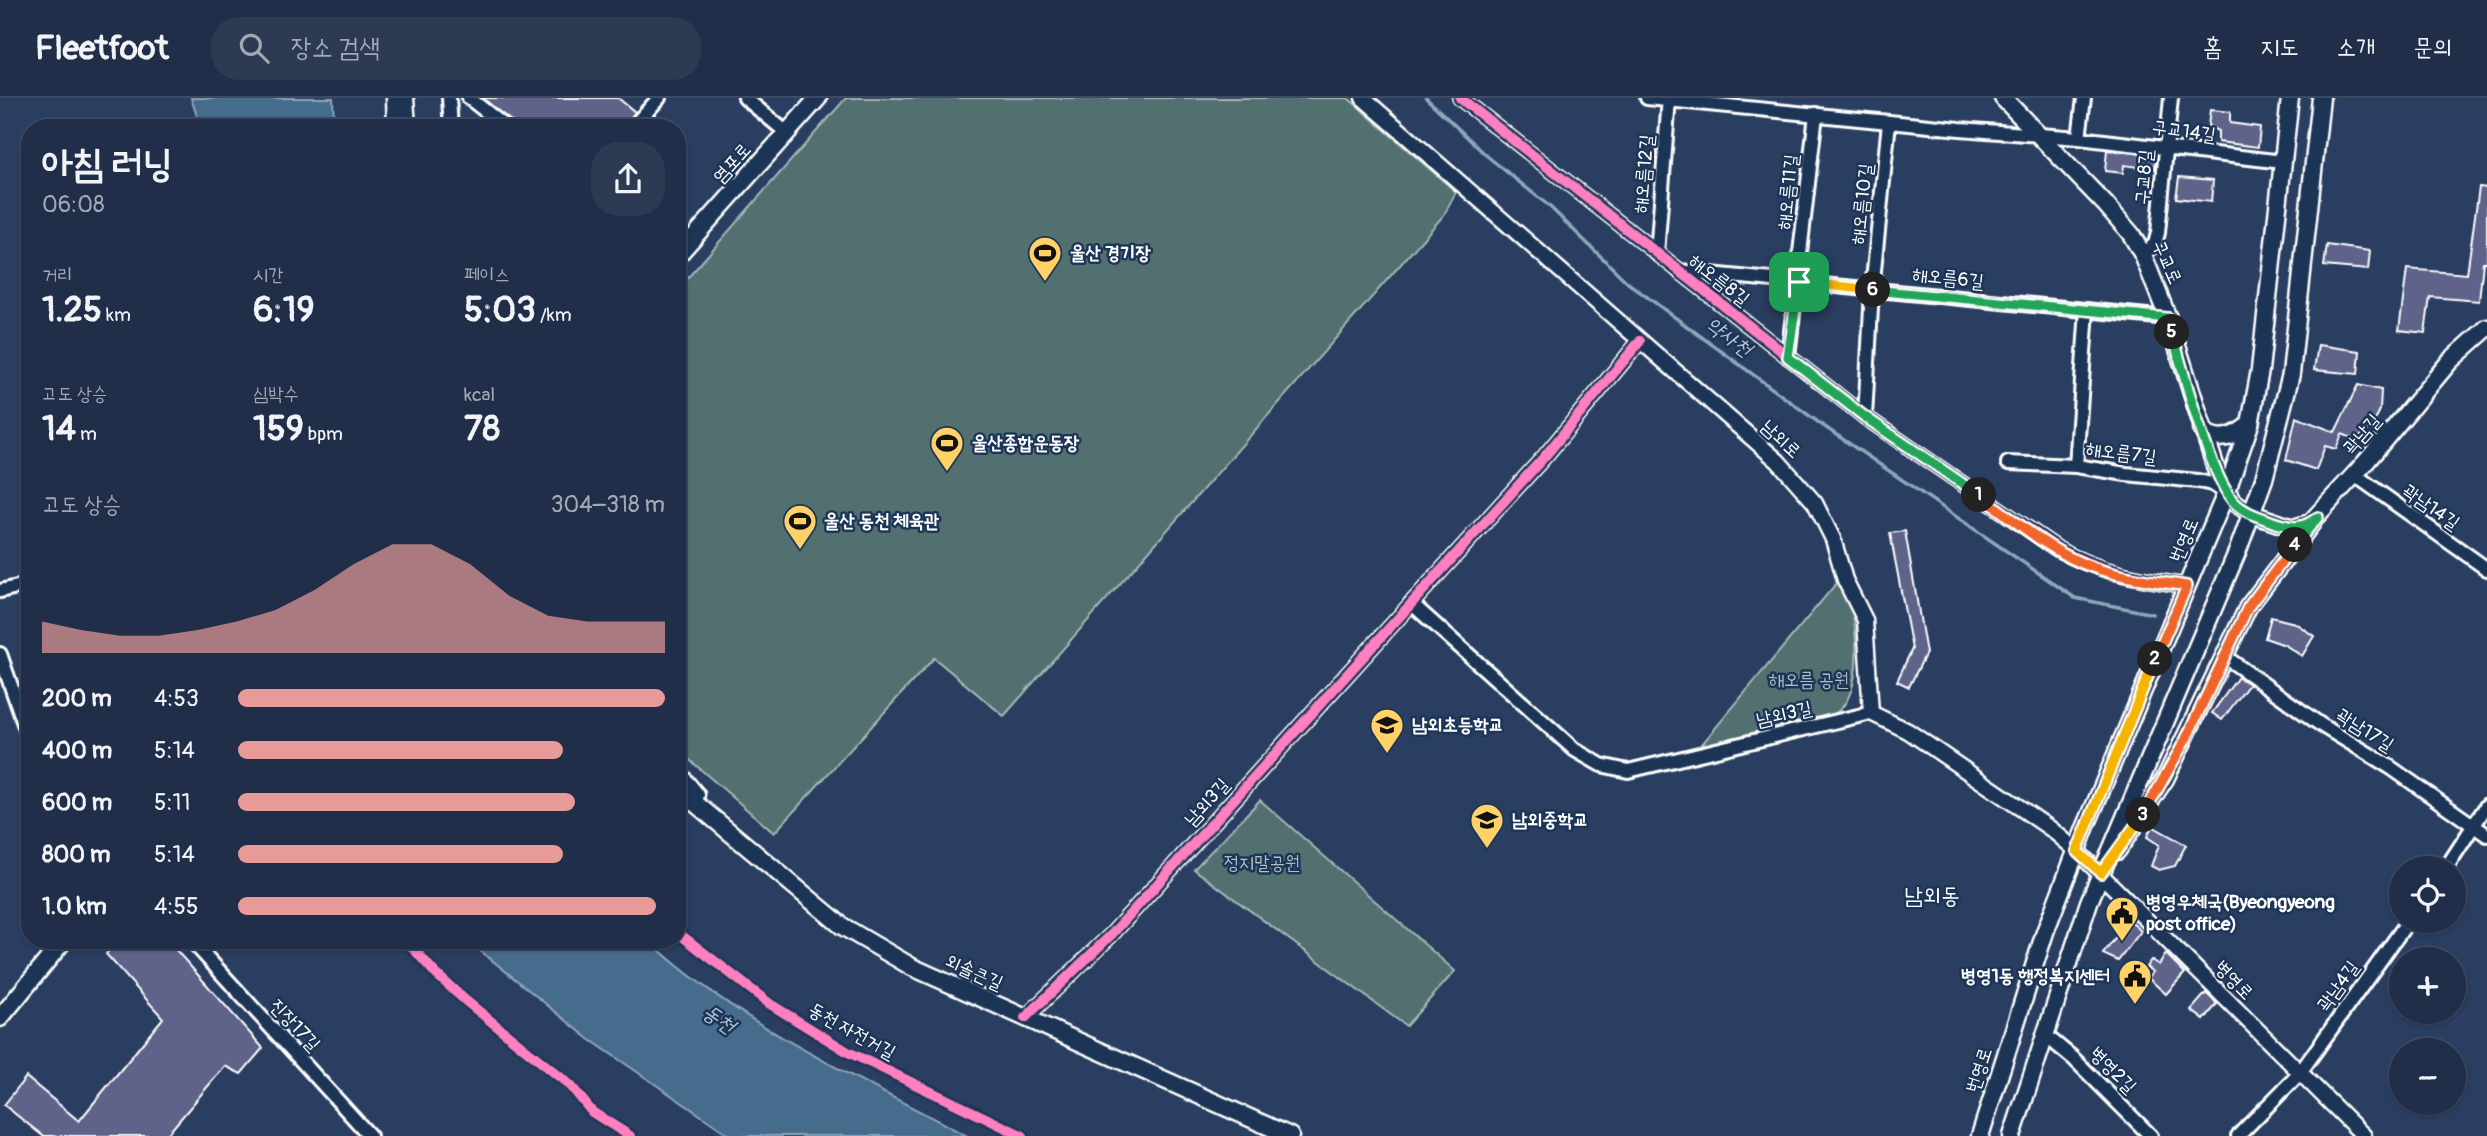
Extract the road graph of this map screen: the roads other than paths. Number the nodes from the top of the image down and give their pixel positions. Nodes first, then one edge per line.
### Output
1 (394, 98) edge
2 (405, 98) edge
3 (449, 98) edge
4 (469, 98) edge
5 (659, 98) edge
6 (745, 98) edge
7 (818, 98) edge
8 (1363, 98) edge
9 (1460, 98) edge
10 (1647, 98) edge
11 (2003, 98) edge
12 (2084, 98) edge
13 (2171, 98) edge
14 (2290, 98) edge
15 (2321, 98) edge
16 (1669, 99) edge
17 (1816, 114) junction
18 (395, 119) edge
19 (407, 119) edge
20 (450, 119) edge
21 (496, 119) edge
22 (640, 119) edge
23 (1889, 122) junction
24 (787, 133) junction
25 (2037, 134) junction
26 (2079, 138) junction
27 (2166, 148) junction
28 (2283, 162) junction
29 (686, 247) edge
30 (1657, 254) junction
31 (2143, 255) junction
32 (1679, 271) junction
33 (1799, 282) junction
34 (1872, 290) junction
35 (2087, 310) junction
36 (2168, 318) junction
37 (2487, 328) edge
38 (1640, 341) junction
39 (1788, 357) junction
40 (1865, 417) junction
41 (2250, 424) junction
42 (2202, 430) junction
43 (2008, 463) dead end
44 (2076, 466) junction
45 (2355, 475) junction
46 (2227, 493) junction
47 (2252, 514) junction
48 (2318, 517) junction
49 (2487, 569) edge
50 (21, 586) edge
51 (2187, 586) junction
52 (0, 591) edge
53 (1411, 603) junction
54 (0, 654) edge
55 (2224, 656) junction
56 (1871, 713) junction
57 (21, 715) edge
58 (686, 783) edge
59 (686, 795) edge
60 (2487, 805) edge
61 (686, 806) edge
62 (710, 813) junction
63 (2473, 826) junction
64 (2487, 835) edge
65 (2077, 851) junction
66 (2454, 856) edge
67 (2101, 873) junction
68 (2400, 933) edge
69 (57, 949) edge
70 (199, 949) edge
71 (0, 1018) edge
72 (1025, 1018) junction
73 (2045, 1035) junction
74 (2299, 1074) junction
75 (370, 1136) edge
76 (1290, 1136) edge
77 (1980, 1136) edge
78 (2012, 1136) edge
79 (2151, 1136) edge
80 (2238, 1136) edge
81 (2364, 1136) edge

1 - 18 street
2 - 19 street
3 - 20 street
4 - 21 street
5 - 22 street
6 - 24 street
7 - 24 main road, 염포로
8 - 38 street, 남외로
9 - 30 street, 해오름8길
10 - 16 street, 구교14길
11 - 25 main road, 구교로
12 - 26 street
13 - 27 street, 구교8길
14 - 28 main road, 번영로
15 - 47 main road
16 - 17 street, 구교14길
16 - 30 street, 해오름12길
17 - 23 street, 구교14길
17 - 33 street, 해오름11길
23 - 25 street, 구교14길
23 - 34 street, 해오름10길
24 - 29 main road, 염포로
25 - 26 street, 구교14길
25 - 31 main road, 구교로
26 - 27 street, 구교14길
27 - 28 street, 구교14길
27 - 31 street, 구교8길
28 - 41 main road, 번영로
30 - 32 street, 해오름8길
31 - 36 main road, 구교로
32 - 33 street, 해오름6길
32 - 39 street, 해오름8길
33 - 34 street, 해오름6길
33 - 39 street, 해오름11길
34 - 35 street, 해오름6길
34 - 40 street, 해오름10길
35 - 36 street, 해오름6길
35 - 44 street
36 - 42 main road, 구교로
37 - 45 main road, 곽남길
38 - 53 street
38 - 56 street, 남외로
39 - 40 street, 해오름8길
40 - 51 street, 해오름8길
41 - 42 main road
41 - 46 main road, 번영로
42 - 46 main road, 구교로
43 - 44 street, 해오름7길
44 - 46 street, 해오름7길
45 - 48 main road, 곽남길
45 - 49 street, 곽남14길
46 - 47 main road, 구교로
46 - 51 main road, 번영로
47 - 48 main road
47 - 67 main road
48 - 55 main road, 곽남길
50 - 52 street
51 - 65 main road, 번영로
53 - 56 street, 남외3길
53 - 72 street, 남외3길
54 - 57 street
55 - 63 street, 곽남17길
55 - 67 main road, 곽남길
56 - 65 street
58 - 62 main road
59 - 62 main road, 외솔큰길
60 - 63 street
61 - 62 main road
62 - 72 main road, 외솔큰길
63 - 64 street, 곽남17길
63 - 66 street
65 - 67 street, 병영로
65 - 77 main road, 번영로
67 - 73 main road
67 - 74 street, 병영로
68 - 74 street, 곽남4길
69 - 71 main road
70 - 75 street, 진장17길
72 - 76 main road, 외솔큰길
73 - 78 main road
73 - 79 street, 병영2길
74 - 80 street, 곽남4길
74 - 81 street, 병영로

